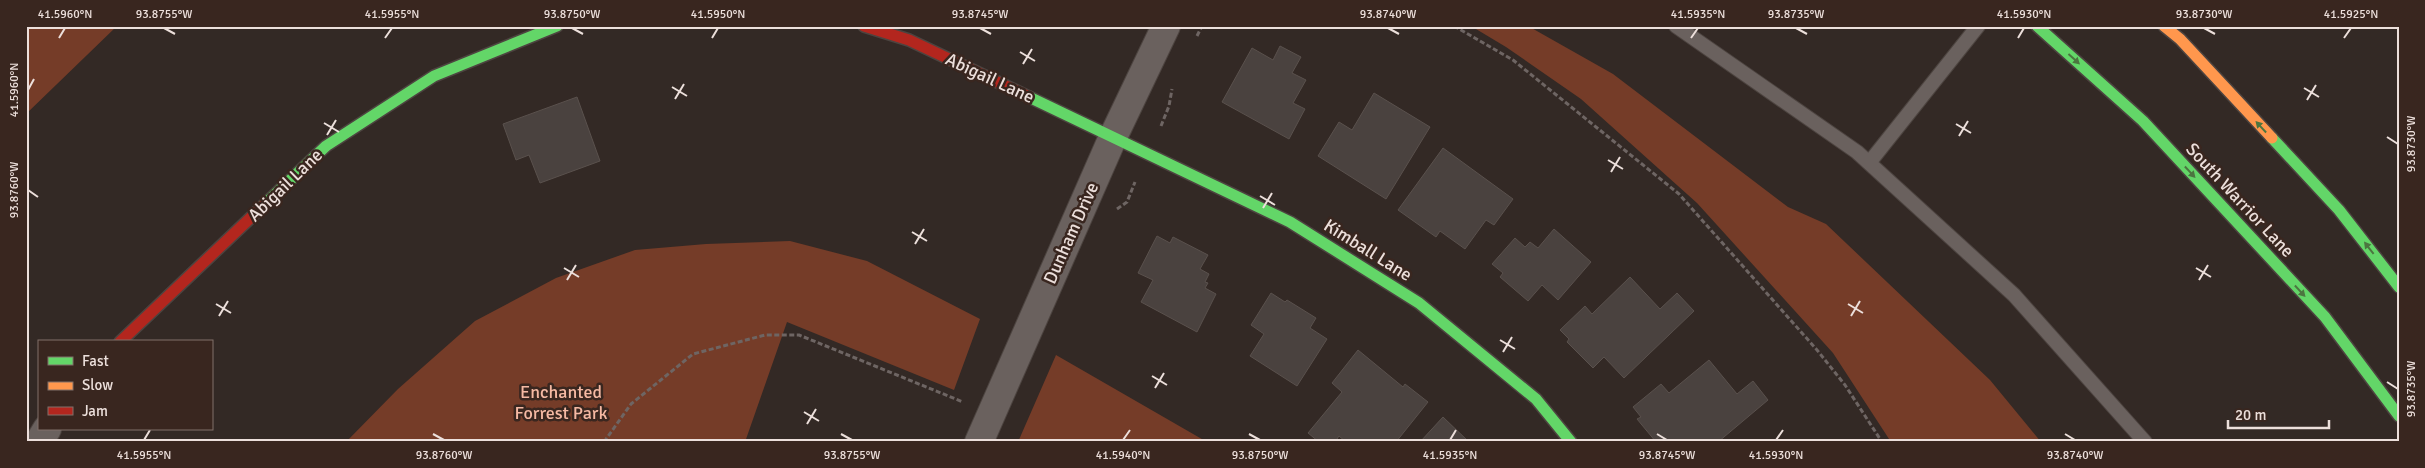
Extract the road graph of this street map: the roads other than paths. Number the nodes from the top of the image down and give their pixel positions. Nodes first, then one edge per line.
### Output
1 (864, 26) edge
2 (1166, 26) edge
3 (1676, 26) edge
4 (1978, 26) edge
5 (2037, 26) edge
6 (2164, 26) edge
7 (554, 27) edge
8 (1113, 137) junction
9 (1869, 163) junction
10 (2399, 287) edge
11 (122, 340) edge
12 (2399, 416) edge
13 (46, 430) edge
14 (39, 442) edge
15 (979, 442) edge
16 (1571, 442) edge
17 (2144, 442) edge

1 - 8 street, Abigail Lane
2 - 8 street, Dunham Drive
3 - 9 lane
4 - 9 lane
5 -> 12 street, South Warrior Lane
10 -> 6 street
7 - 11 street, Abigail Lane
8 - 15 street, Dunham Drive
8 - 16 street, Kimball Lane
9 - 17 lane
13 - 14 street

